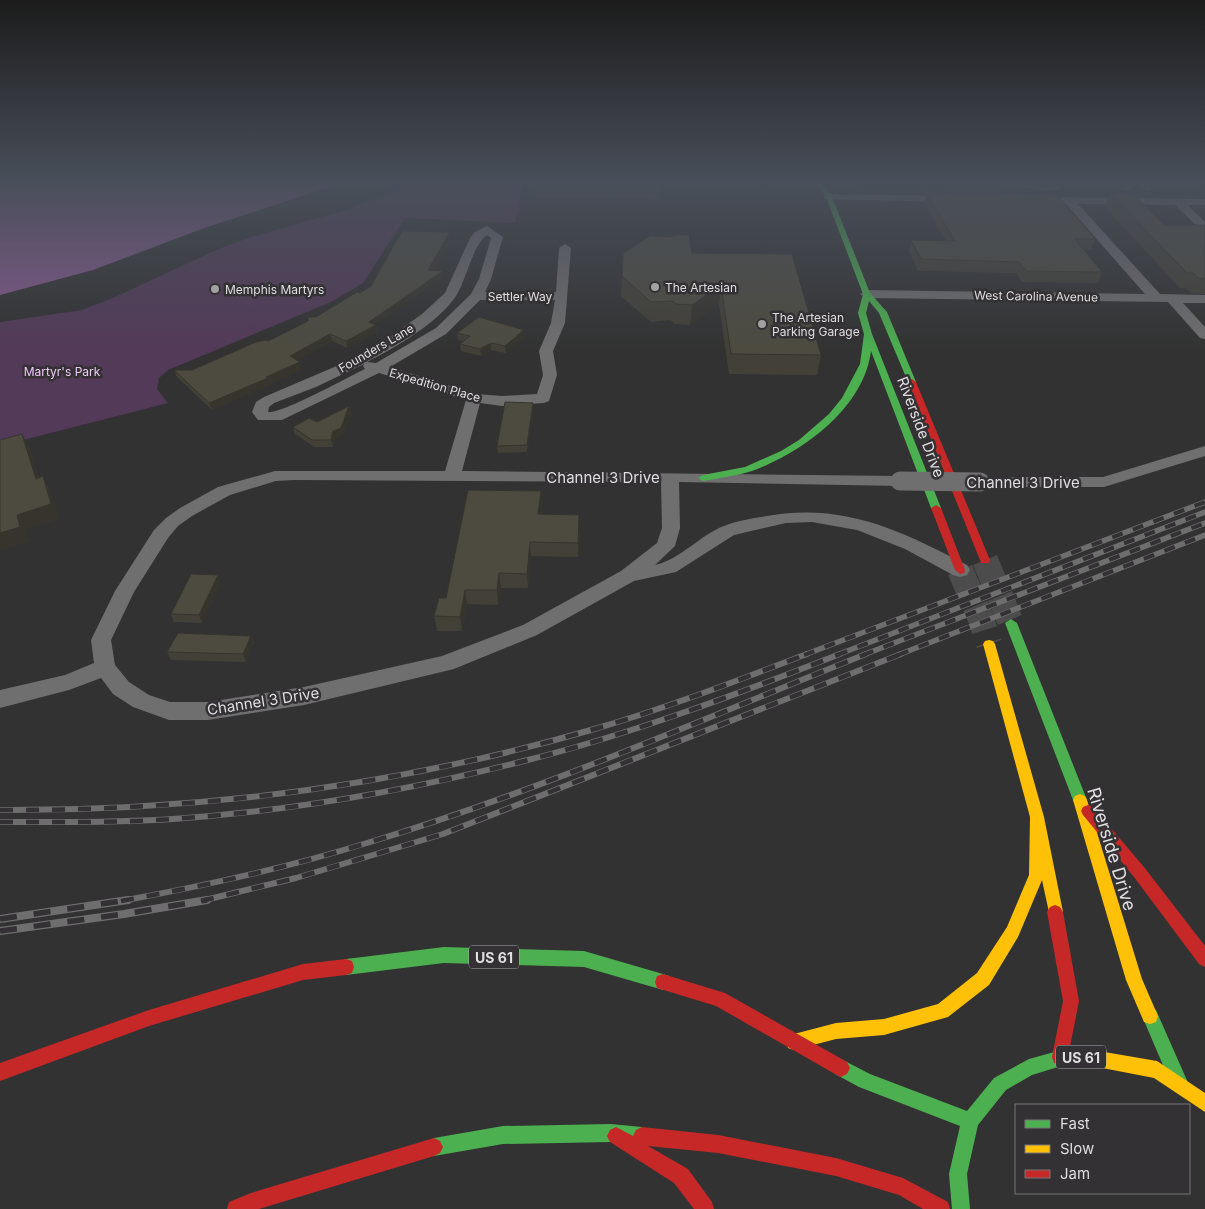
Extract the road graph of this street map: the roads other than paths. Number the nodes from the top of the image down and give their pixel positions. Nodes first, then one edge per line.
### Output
1 (477, 237) edge
2 (497, 237) edge
3 (845, 237) edge
4 (1106, 237) edge
5 (565, 248) dead end
6 (867, 294) junction
7 (477, 296) junction
8 (562, 296) junction
9 (1155, 297) junction
10 (1171, 298) junction
11 (1205, 298) edge
12 (868, 334) junction
13 (1205, 335) edge
14 (357, 362) junction
15 (378, 368) junction
16 (474, 398) junction
17 (1205, 451) edge
18 (452, 476) junction
19 (670, 477) junction
20 (703, 478) junction
21 (985, 560) tunnel mouth
22 (960, 570) joint
23 (628, 576) junction
24 (1011, 623) tunnel mouth
25 (989, 644) tunnel mouth
26 (105, 667) junction
27 (0, 699) edge
28 (1081, 802) junction
29 (1038, 817) junction
30 (1205, 959) edge
31 (794, 1042) junction
32 (1060, 1057) junction
33 (0, 1072) edge
34 (1180, 1085) junction
35 (1205, 1103) edge
36 (970, 1121) junction
37 (610, 1133) junction
38 (236, 1209) edge
39 (705, 1209) edge
40 (941, 1209) edge
41 (961, 1209) edge

1 - 14 street, Founders Lane
2 - 7 street, Founders Lane
3 - 6 main road, Riverside Drive
4 - 9 street
5 - 8 street
6 - 9 street, West Carolina Avenue
6 - 12 main road, Riverside Drive
6 - 21 main road, Riverside Drive
7 - 8 street, Settler Way
7 - 15 street, Founders Lane
8 - 16 street, Expedition Place
9 - 10 street, West Carolina Avenue
10 - 11 street, West Carolina Avenue
10 - 13 street
12 - 20 main road
12 - 22 main road, Riverside Drive
14 - 15 street, Expedition Place
14 - 15 street, Founders Lane
15 - 16 street, Expedition Place
16 - 18 street
17 - 20 street, Channel 3 Drive, bridge
18 - 19 street, Channel 3 Drive
18 - 26 street, Channel 3 Drive
19 - 20 street, Channel 3 Drive
19 - 23 street
22 - 23 street
23 - 26 street, Channel 3 Drive
24 - 28 main road, Riverside Drive
25 - 29 main road
26 - 27 street
28 - 30 main road
28 - 34 main road, Riverside Drive
29 - 31 main road
29 - 32 main road
31 - 33 main road, US 61
31 - 36 main road, US 61
32 - 34 main road, US 61
32 - 36 main road, US 61
34 - 35 main road, US 61
36 - 41 main road
37 - 38 main road
37 - 39 main road
37 - 40 main road

